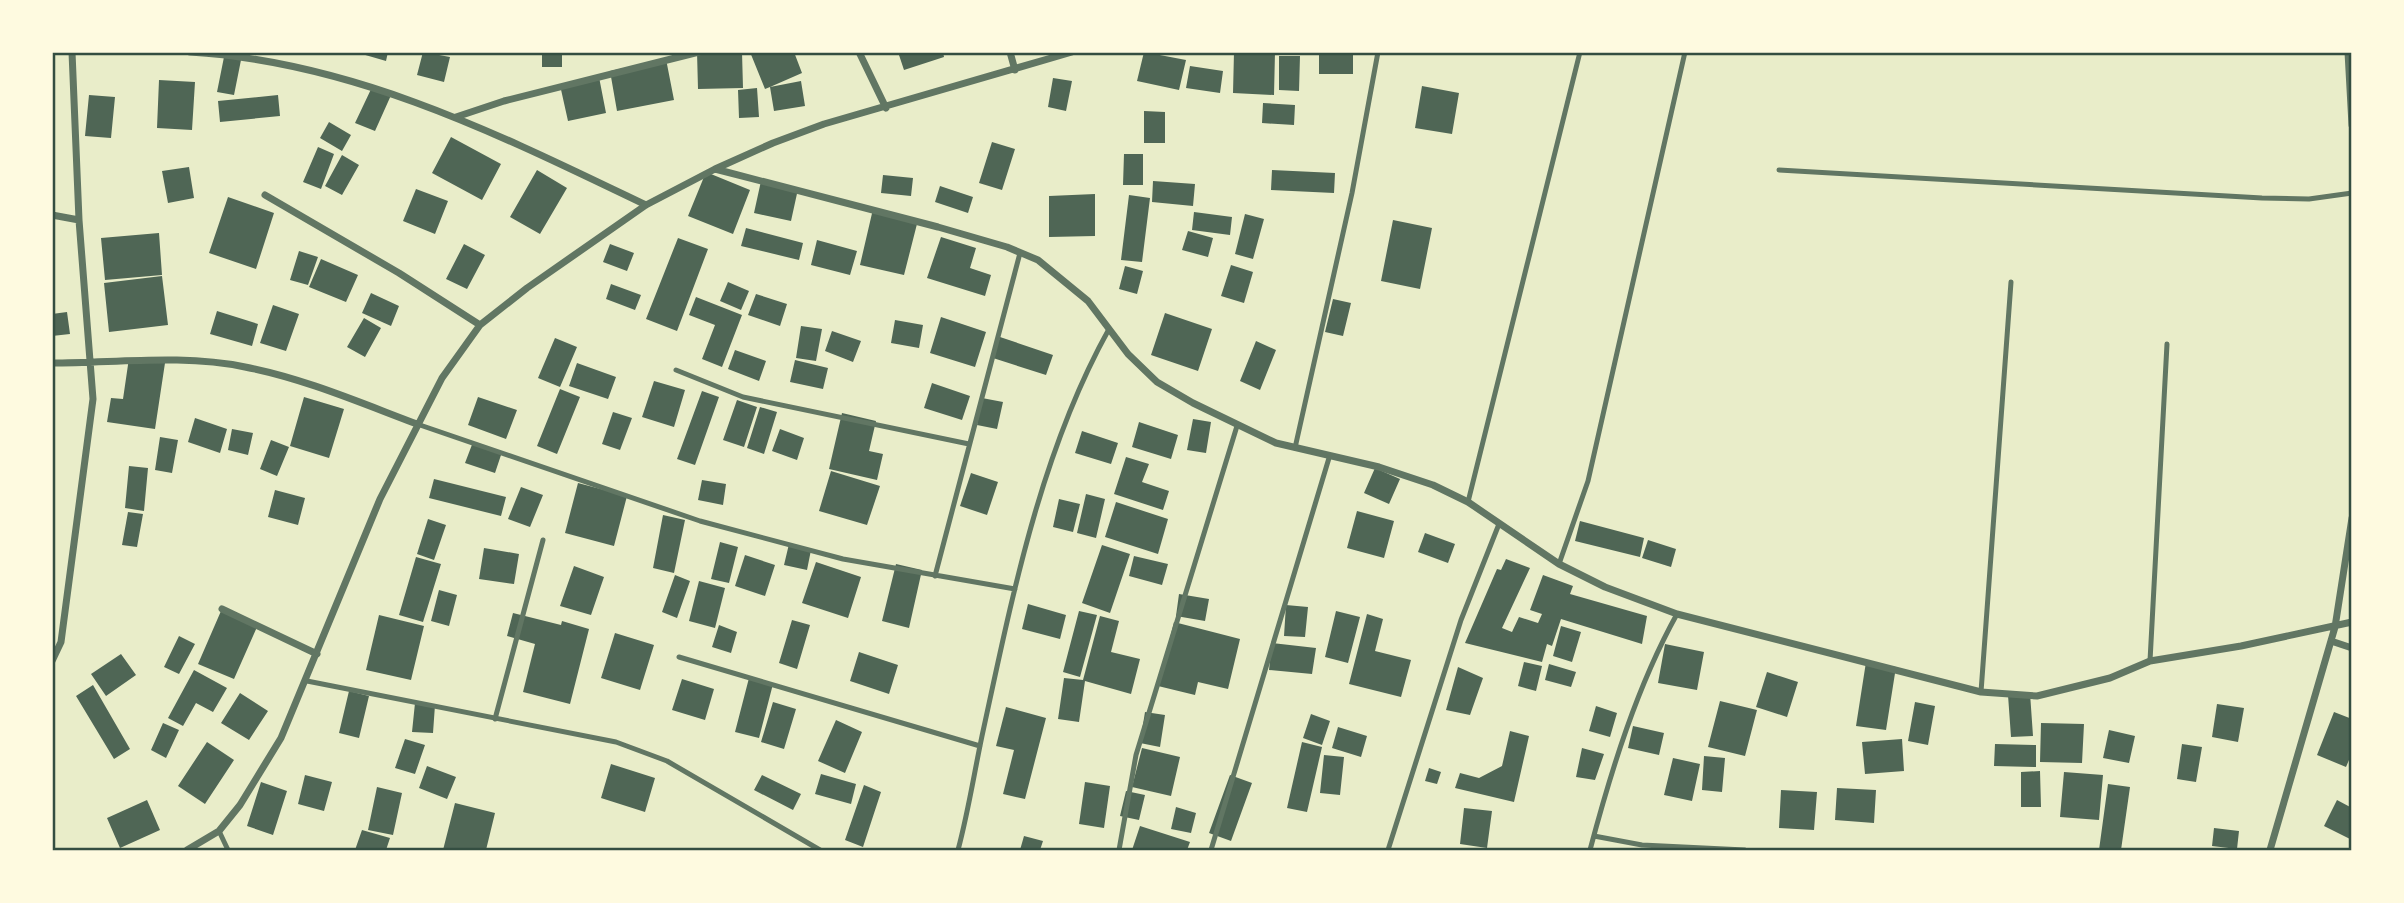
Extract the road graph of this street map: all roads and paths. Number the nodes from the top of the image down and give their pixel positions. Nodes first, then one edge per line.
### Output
1 (72, 52) edge
2 (190, 52) edge
3 (699, 52) edge
4 (859, 52) edge
5 (1010, 52) edge
6 (1072, 52) edge
7 (1378, 52) edge
8 (1580, 52) edge
9 (1685, 52) edge
10 (2348, 52) edge
11 (222, 53) edge
12 (1015, 71) junction
13 (886, 108) junction
14 (456, 117) junction
15 (2351, 125) edge
16 (715, 169) junction
17 (1779, 170) dead end
18 (2351, 193) edge
19 (265, 195) dead end
20 (646, 205) junction
21 (52, 215) edge
22 (79, 220) junction
23 (1020, 253) junction
24 (2011, 282) dead end
25 (480, 325) junction
26 (1109, 329) junction
27 (2167, 344) dead end
28 (52, 363) edge
29 (92, 363) junction
30 (676, 370) dead end
31 (417, 424) junction
32 (1237, 426) junction
33 (969, 443) junction
34 (1296, 448) junction
35 (1329, 458) junction
36 (1468, 502) junction
37 (2351, 517) edge
38 (1499, 524) junction
39 (542, 540) dead end
40 (1559, 564) junction
41 (934, 576) junction
42 (1015, 589) junction
43 (222, 609) dead end
44 (1677, 614) junction
45 (2351, 622) edge
46 (2335, 627) junction
47 (2331, 641) junction
48 (2351, 648) edge
49 (317, 654) junction
50 (679, 657) dead end
51 (52, 661) edge
52 (2150, 661) junction
53 (307, 681) junction
54 (1981, 692) junction
55 (495, 719) junction
56 (980, 746) junction
57 (219, 831) junction
58 (1594, 836) junction
59 (187, 850) edge
60 (228, 850) edge
61 (820, 850) edge
62 (958, 850) edge
63 (1119, 850) edge
64 (1211, 850) edge
65 (1388, 850) edge
66 (1590, 850) edge
67 (1745, 850) edge
68 (2270, 850) edge

1 - 22 street
2 - 11 street
3 - 14 street
4 - 13 street
5 - 12 street
6 - 12 street
7 - 34 lane
8 - 36 lane
9 - 40 lane
10 - 15 street
11 - 14 street
12 - 13 street
13 - 16 street
14 - 20 street
16 - 20 street
16 - 23 street
17 - 18 lane
19 - 25 street
20 - 25 street
21 - 22 street
22 - 29 street
23 - 26 street
23 - 33 lane
24 - 54 lane
25 - 31 street
26 - 32 street
26 - 42 lane
27 - 52 lane
28 - 29 street
29 - 31 street
29 - 51 street
30 - 33 lane
31 - 41 lane
31 - 49 street
32 - 34 street
32 - 63 lane
33 - 41 lane
34 - 35 street
35 - 36 street
35 - 64 lane
36 - 38 street
37 - 46 street
38 - 40 street
38 - 65 lane
39 - 55 lane
40 - 44 street
41 - 42 lane
42 - 56 lane
43 - 49 street
44 - 54 street
44 - 58 lane
45 - 46 street
46 - 47 street
46 - 52 street
47 - 48 street
47 - 68 street
49 - 53 street
50 - 56 lane
52 - 54 street
53 - 55 lane
53 - 57 street
55 - 61 lane
56 - 62 lane
57 - 59 street
57 - 60 lane
58 - 66 lane
58 - 67 lane

